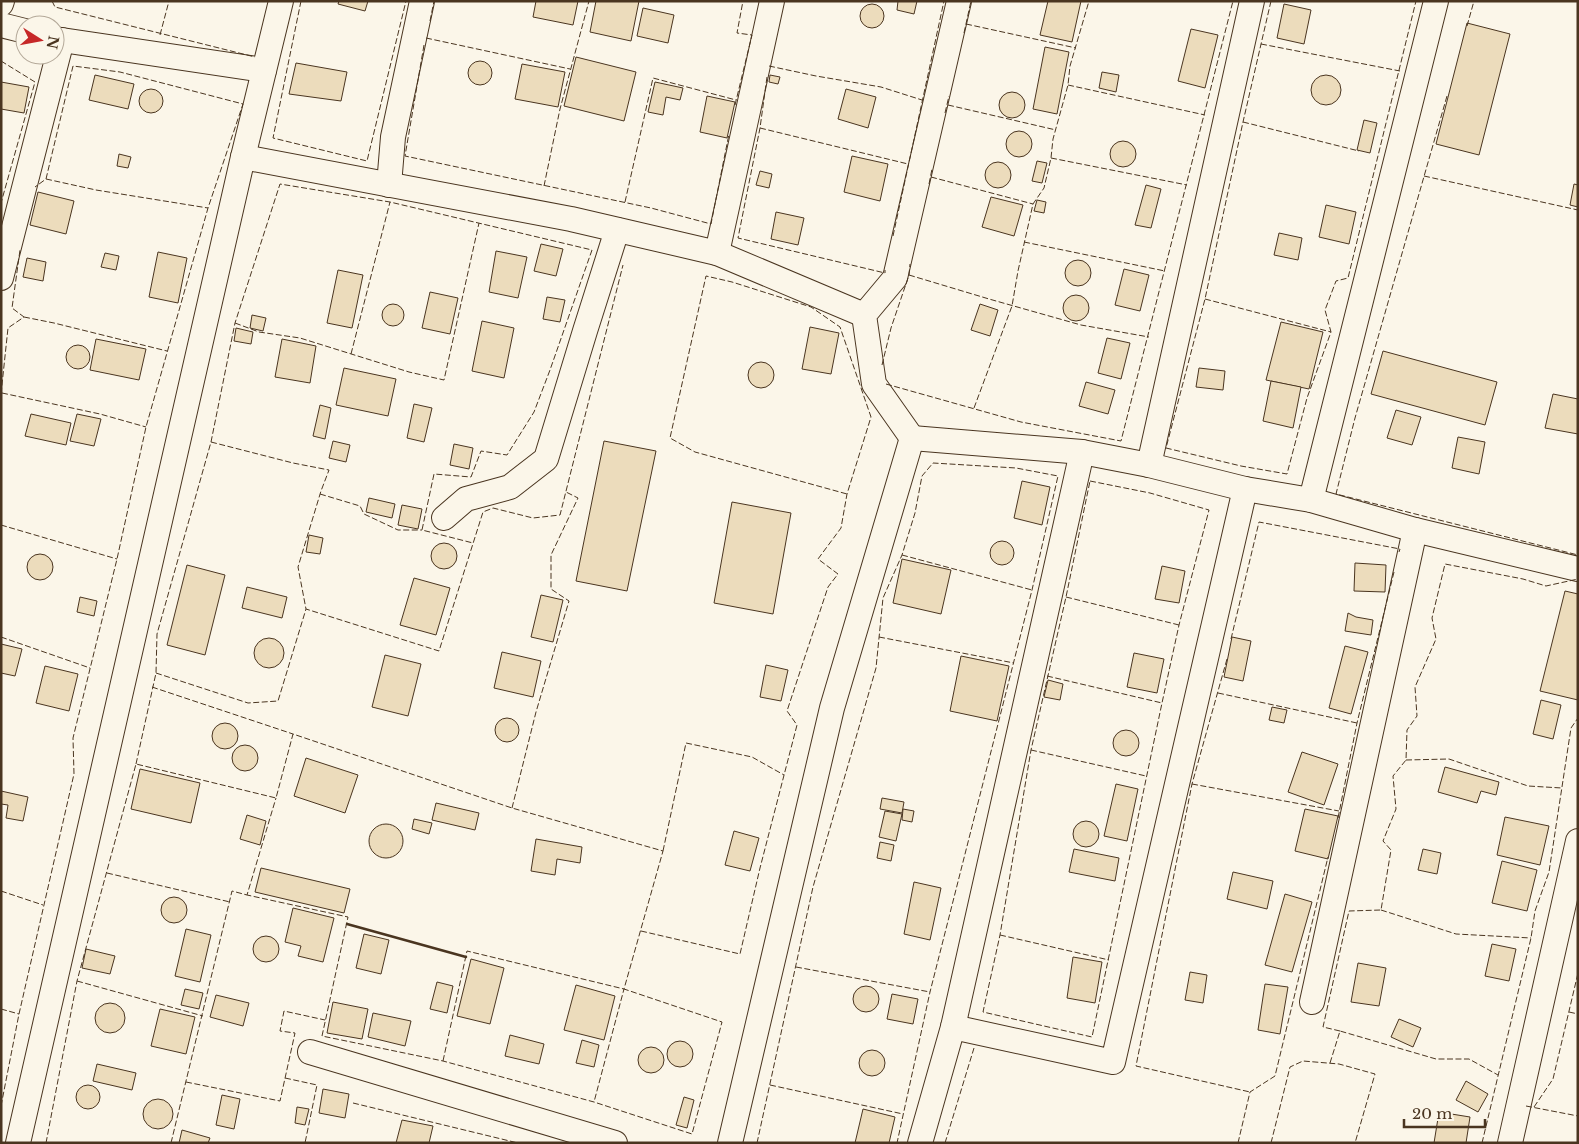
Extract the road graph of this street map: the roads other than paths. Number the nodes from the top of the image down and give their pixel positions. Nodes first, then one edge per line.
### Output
1 (281, 1) edge
2 (422, 1) edge
3 (772, 1) edge
4 (959, 1) edge
5 (1252, 1) edge
6 (1436, 1) edge
7 (1, 26) edge
8 (15, 29) edge
9 (65, 41) edge
10 (53, 65) edge
11 (264, 70) junction
12 (243, 157) junction
13 (389, 185) junction
14 (617, 230) junction
15 (716, 253) junction
16 (1, 278) edge
17 (864, 315) junction
18 (912, 438) junction
19 (1082, 452) junction
20 (1149, 465) junction
21 (1245, 489) junction
22 (1311, 500) junction
23 (444, 518) dead end
24 (1415, 530) junction
25 (1578, 569) edge
26 (1578, 841) edge
27 (1312, 1002) dead end
28 (953, 1027) junction
29 (310, 1052) dead end
30 (18, 1143) edge
31 (615, 1143) edge
32 (730, 1143) edge
33 (920, 1143) edge
34 (1510, 1143) edge

1 - 11 street
2 - 13 street
3 - 15 street
4 - 17 street
5 - 20 street
6 - 22 street
7 - 8 street
9 - 11 street
10 - 16 street
11 - 12 street
12 - 13 street
12 - 30 street
13 - 14 street
14 - 15 street
14 - 23 street
15 - 17 street
17 - 18 street
18 - 19 street
18 - 32 street
19 - 20 street
19 - 28 street
20 - 21 street
21 - 22 street
21 - 28 street
22 - 24 street
24 - 25 street
24 - 27 street
26 - 34 street
28 - 33 street
29 - 31 street

